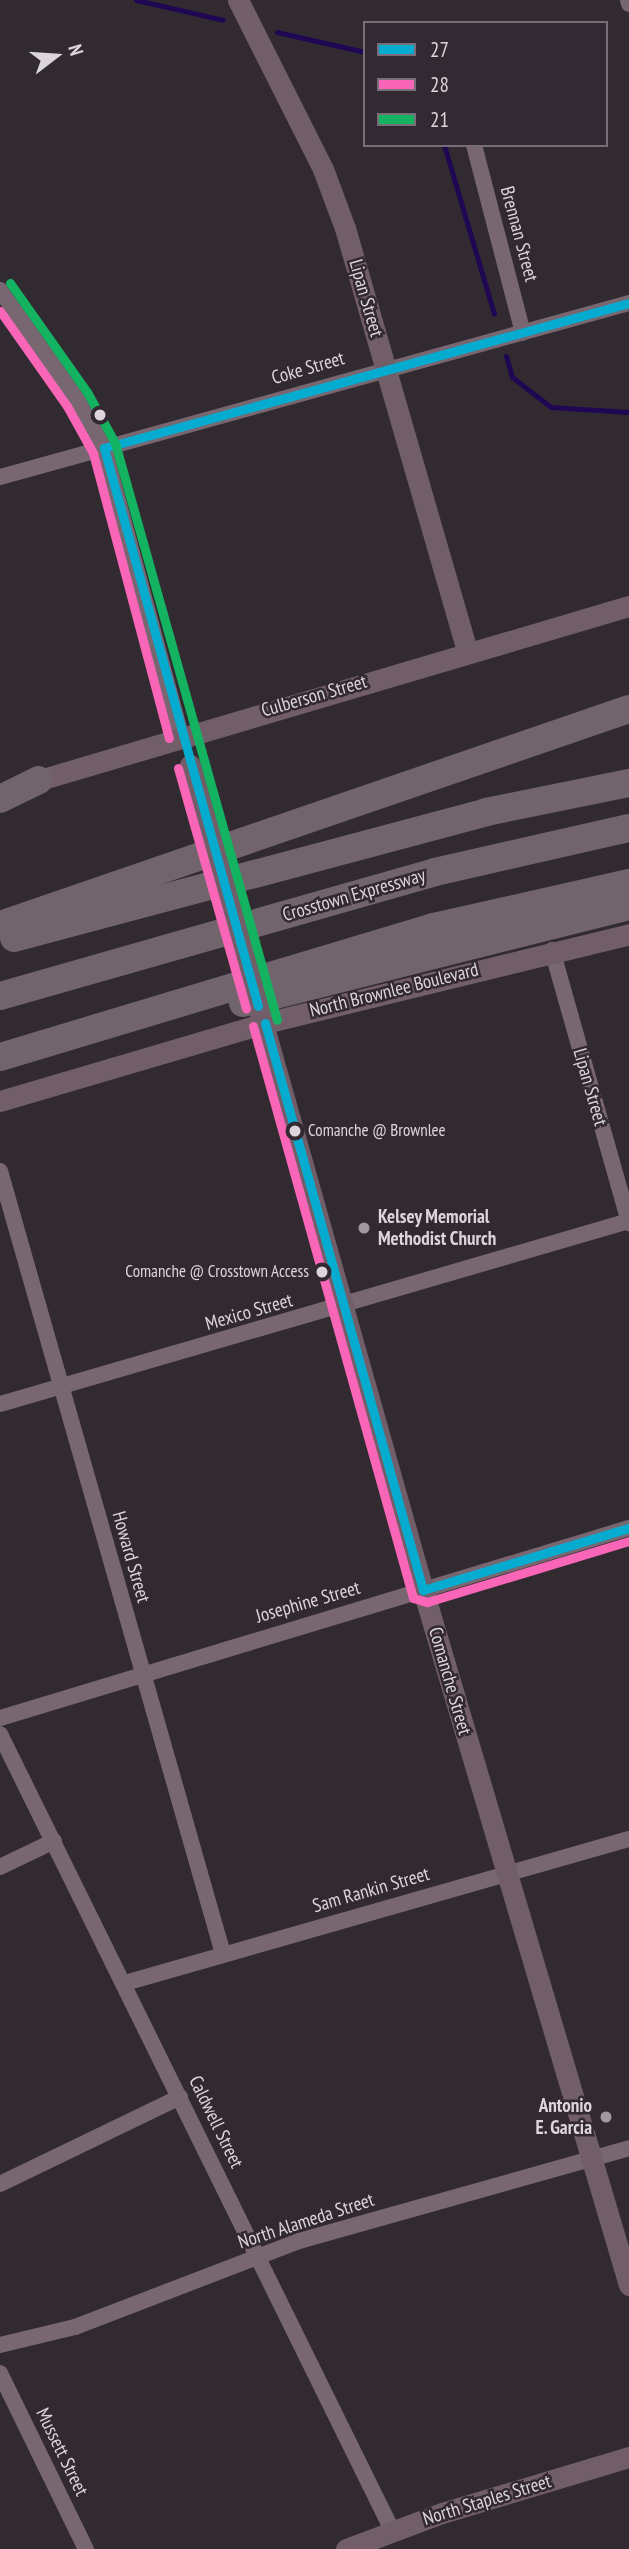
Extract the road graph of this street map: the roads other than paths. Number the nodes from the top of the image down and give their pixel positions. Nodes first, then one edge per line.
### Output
1 (239, 0) edge
2 (475, 147) edge
3 (0, 290) edge
4 (629, 303) edge
5 (523, 333) junction
6 (386, 367) junction
7 (104, 448) junction
8 (0, 477) edge
9 (629, 606) edge
10 (467, 651) junction
11 (629, 709) edge
12 (181, 735) junction
13 (39, 780) junction
14 (629, 783) edge
15 (0, 792) edge
16 (0, 799) edge
17 (629, 828) edge
18 (629, 883) edge
19 (629, 906) edge
20 (0, 925) edge
21 (629, 934) edge
22 (0, 942) edge
23 (552, 950) junction
24 (0, 996) edge
25 (261, 1014) junction
26 (0, 1057) edge
27 (0, 1067) edge
28 (0, 1101) edge
29 (0, 1171) edge
30 (629, 1222) edge
31 (345, 1307) junction
32 (60, 1388) junction
33 (0, 1404) edge
34 (629, 1528) edge
35 (423, 1590) junction
36 (143, 1672) junction
37 (0, 1718) edge
38 (0, 1734) edge
39 (629, 1839) edge
40 (54, 1841) junction
41 (0, 1867) edge
42 (507, 1873) junction
43 (223, 1954) junction
44 (124, 1983) junction
45 (180, 2097) junction
46 (629, 2148) edge
47 (592, 2159) junction
48 (0, 2184) edge
49 (259, 2257) junction
50 (629, 2284) edge
51 (0, 2345) edge
52 (0, 2373) edge
53 (629, 2457) edge
54 (393, 2530) junction
55 (86, 2549) edge
56 (346, 2549) edge

1 - 6 street, Lipan Street
2 - 5 street, Brennan Street
3 - 7 street, Comanche Street
4 - 5 street, Coke Street
5 - 6 street, Coke Street
6 - 7 street, Coke Street
6 - 10 street, Lipan Street
7 - 8 street, Coke Street
7 - 12 street, Comanche Street
9 - 10 street, Culberson Street
10 - 12 street, Culberson Street
11 - 20 highway
12 - 13 street, Culberson Street
12 - 25 street, Comanche Street, bridge
13 - 15 street, Culberson Street
13 - 16 highway
14 - 22 highway
17 - 24 highway, Crosstown Expressway
18 - 26 highway
19 - 27 highway
21 - 23 street, North Brownlee Boulevard
23 - 25 street, North Brownlee Boulevard
23 - 30 street, Lipan Street
25 - 28 street, North Brownlee Boulevard
25 - 31 street, Comanche Street
29 - 32 street, Howard Street
30 - 31 street, Mexico Street
31 - 32 street, Mexico Street
31 - 35 street, Comanche Street
32 - 33 street, Mexico Street
32 - 36 street, Howard Street
34 - 35 street, Josephine Street
35 - 36 street, Josephine Street
35 - 42 street, Comanche Street
36 - 37 street, Josephine Street
36 - 43 street, Howard Street
38 - 40 street, Caldwell Street
39 - 42 street, Sam Rankin Street
40 - 41 street
40 - 44 street, Caldwell Street
42 - 43 street, Sam Rankin Street
42 - 47 street, Comanche Street
43 - 44 street, Sam Rankin Street
44 - 45 street, Caldwell Street
45 - 48 street
45 - 49 street, Caldwell Street
46 - 47 street, North Alameda Street
47 - 49 street, North Alameda Street
47 - 50 street, Comanche Street
49 - 51 street, North Alameda Street
49 - 54 street, Caldwell Street
52 - 55 street, Mussett Street
53 - 54 street, North Staples Street
54 - 56 street, North Staples Street

